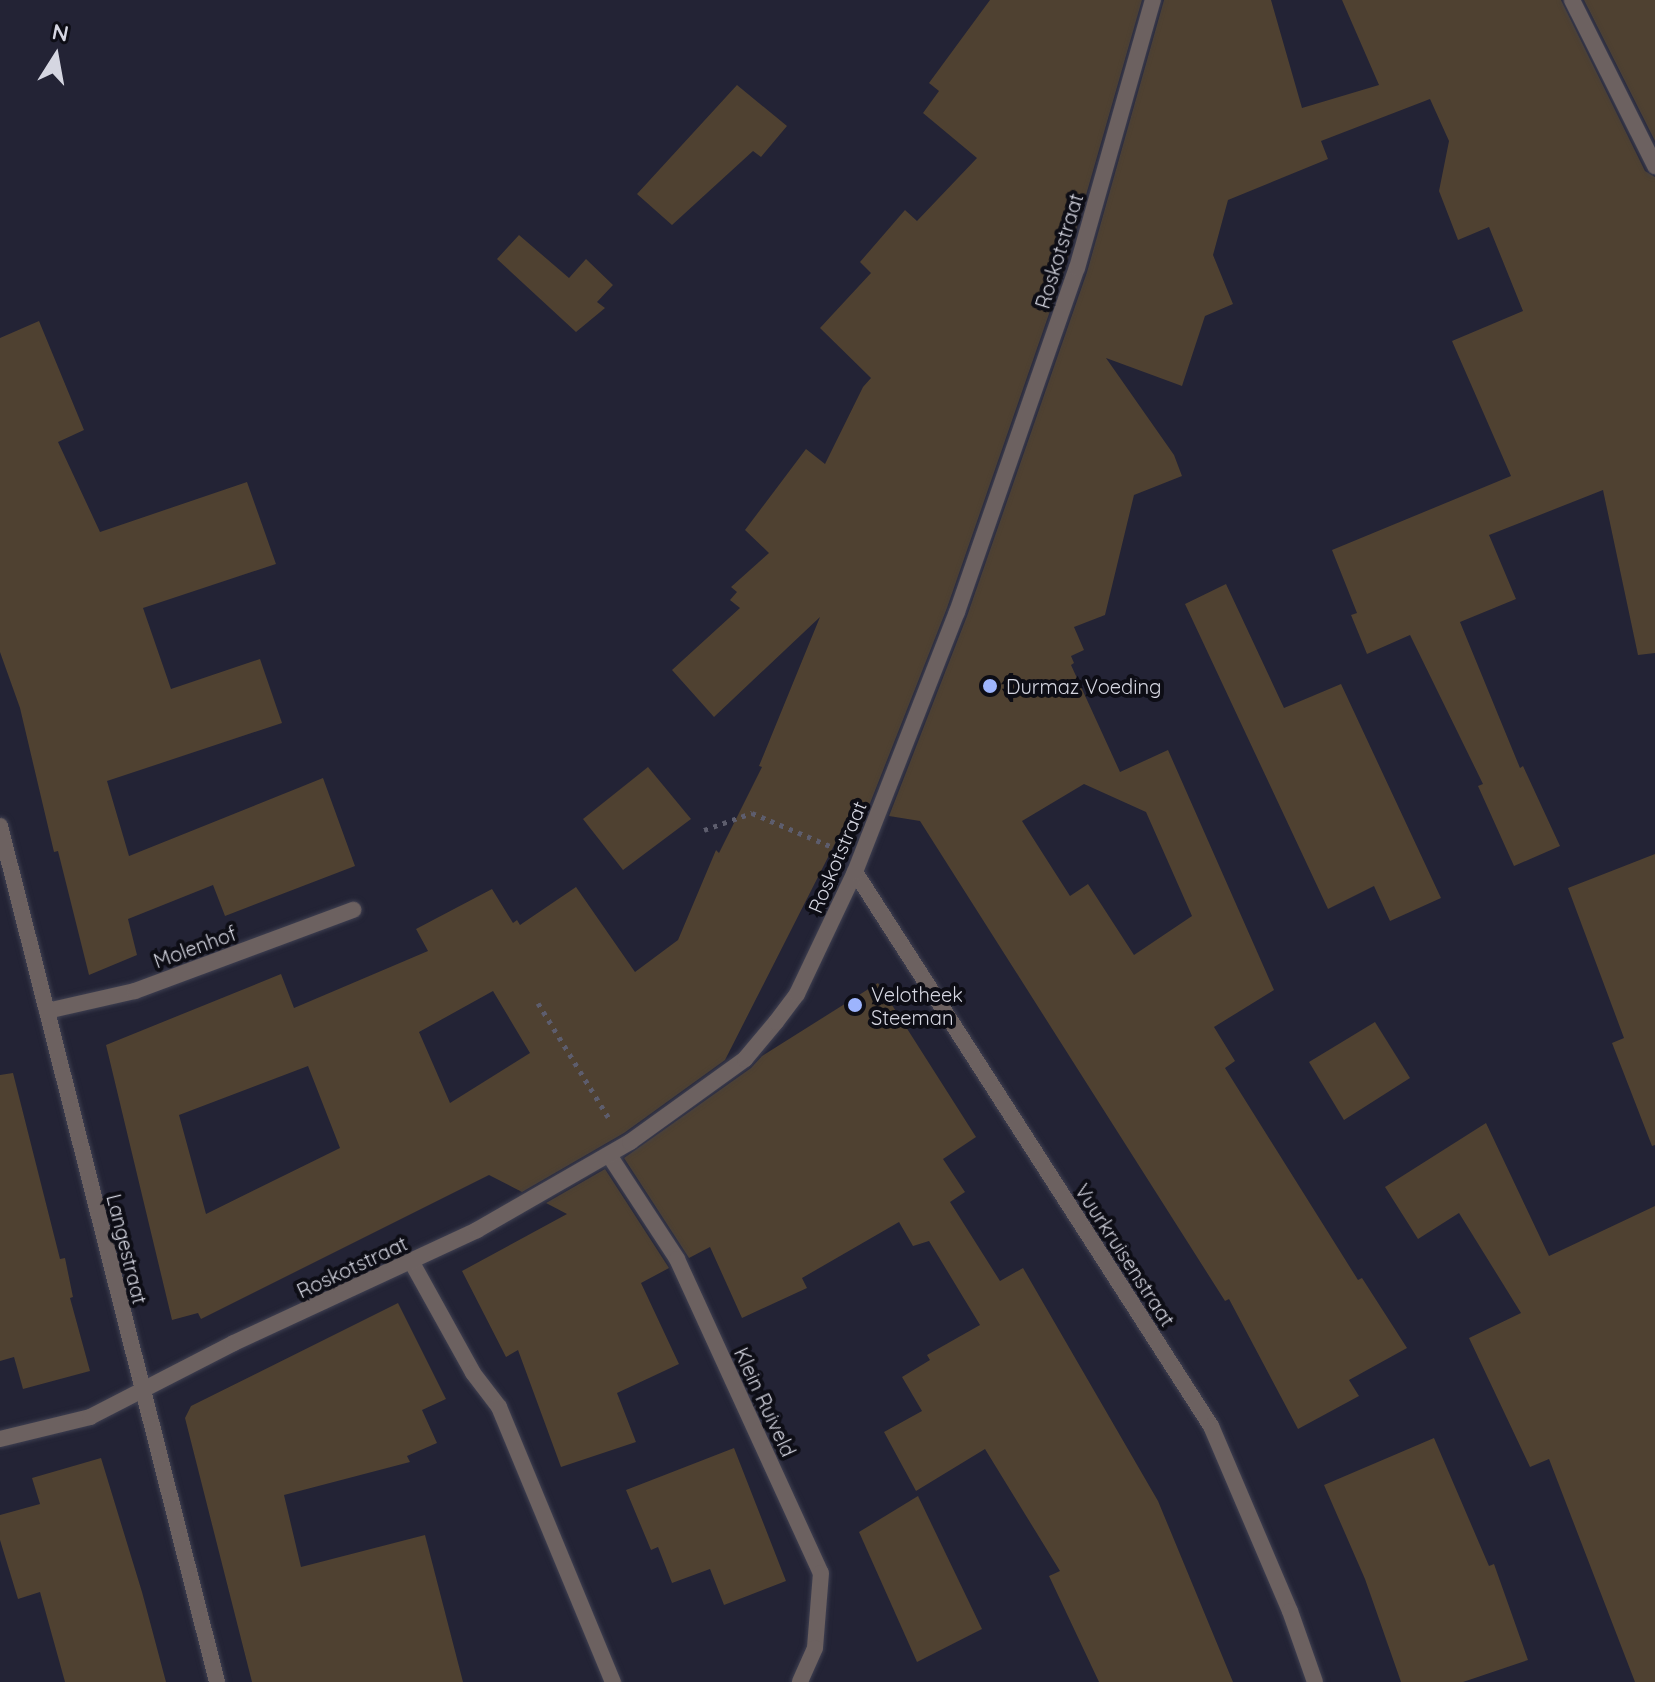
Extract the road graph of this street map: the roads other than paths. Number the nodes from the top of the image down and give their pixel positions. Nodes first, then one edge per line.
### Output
1 (1153, 0) edge
2 (1572, 0) edge
3 (1654, 161) edge
4 (0, 826) edge
5 (858, 865) junction
6 (353, 910) dead end
7 (47, 1011) junction
8 (609, 1155) junction
9 (411, 1261) junction
10 (142, 1392) junction
11 (0, 1439) edge
12 (217, 1682) edge
13 (613, 1682) edge
14 (800, 1682) edge
15 (1315, 1682) edge

1 - 5 street, Roskotstraat
2 - 3 street
4 - 7 street, Langestraat
5 - 8 street, Roskotstraat
5 - 15 street, Vuurkruisenstraat
6 - 7 street, Molenhof
7 - 10 street, Langestraat
8 - 9 street, Roskotstraat
8 - 14 street, Klein Ruiveld
9 - 10 street, Roskotstraat
9 - 13 street
10 - 11 street, Roskotstraat
10 - 12 street, Langestraat

